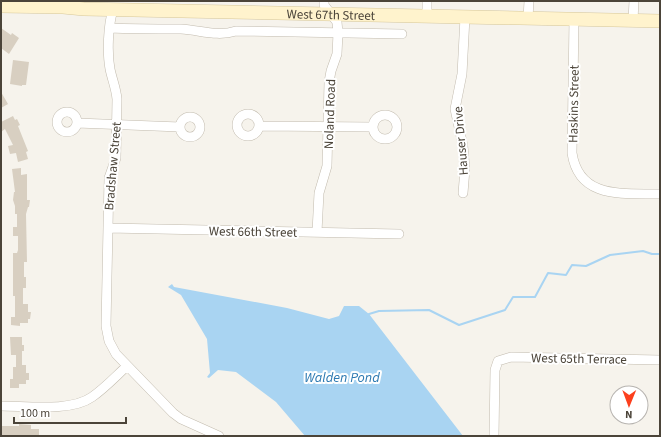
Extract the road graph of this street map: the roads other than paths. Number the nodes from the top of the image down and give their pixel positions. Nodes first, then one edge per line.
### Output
1 (324, 1) edge
2 (427, 1) edge
3 (529, 1) edge
4 (634, 1) edge
5 (1, 6) edge
6 (113, 10) junction
7 (332, 14) junction
8 (427, 16) junction
9 (465, 17) junction
10 (528, 18) junction
11 (574, 19) junction
12 (633, 20) junction
13 (660, 21) edge
14 (110, 28) junction
15 (338, 33) junction
16 (402, 34) dead end
17 (77, 123) dead end
18 (116, 124) junction
19 (180, 126) dead end
20 (260, 126) dead end
21 (328, 126) junction
22 (373, 127) dead end
23 (463, 193) dead end
24 (660, 194) edge
25 (108, 228) junction
26 (317, 232) junction
27 (399, 234) dead end
28 (660, 360) edge
29 (127, 366) junction
30 (1, 406) edge
31 (219, 436) edge
32 (494, 436) edge

1 - 7 street, Noland Road
2 - 8 street
3 - 10 street
4 - 12 street
5 - 6 street, West 67th Street
6 - 7 street, West 67th Street
6 - 14 street, Bradshaw Street
7 - 8 street, West 67th Street
7 - 15 street, Noland Road
8 - 9 street, West 67th Street
9 - 10 street, West 67th Street
9 - 23 street, Hauser Drive
10 - 11 street, West 67th Street
11 - 12 street, West 67th Street
11 - 24 street, Haskins Street
12 - 13 street, West 67th Street
14 - 15 street, West 67th Street
14 - 18 street, Bradshaw Street
15 - 16 street, West 67th Street
15 - 21 street, Noland Road
17 - 18 street
18 - 19 street
18 - 25 street, Bradshaw Street
20 - 21 street
21 - 22 street
21 - 26 street, Noland Road
25 - 26 street, West 66th Street
25 - 29 street, Bradshaw Street
26 - 27 street, West 66th Street
28 - 32 street, West 65th Terrace
29 - 30 street
29 - 31 street, Bradshaw Street

